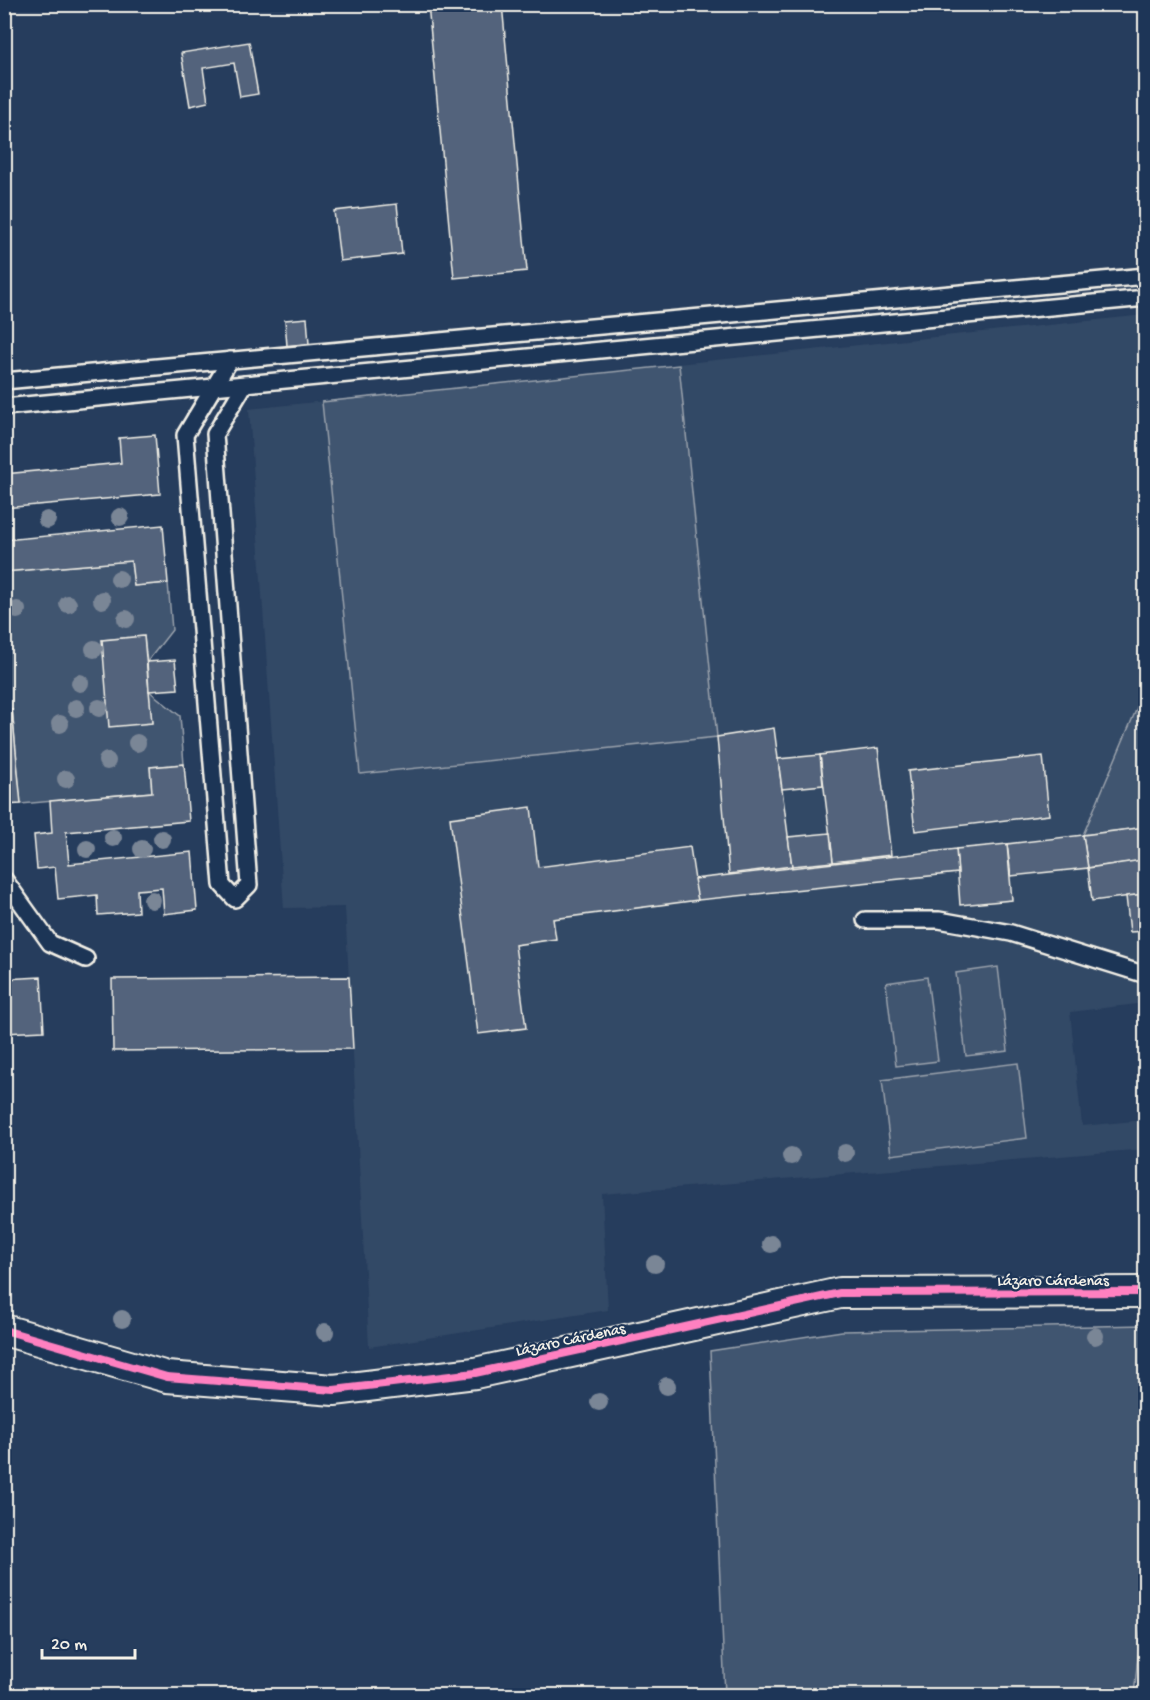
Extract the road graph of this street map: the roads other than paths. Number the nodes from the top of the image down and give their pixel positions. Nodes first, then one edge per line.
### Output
1 (1146, 276) edge
2 (1146, 298) edge
3 (230, 360) junction
4 (4, 381) edge
5 (245, 384) junction
6 (214, 387) junction
7 (4, 407) edge
8 (4, 879) edge
9 (866, 920) dead end
10 (86, 959) dead end
11 (1146, 975) edge
12 (1146, 1292) edge
13 (4, 1330) edge

1 - 3 lane
2 - 5 lane
3 - 4 lane
3 - 6 lane
5 - 6 lane
5 - 6 lane
6 - 7 lane
8 - 10 lane
9 - 11 lane
12 - 13 street, Lázaro Cárdenas

